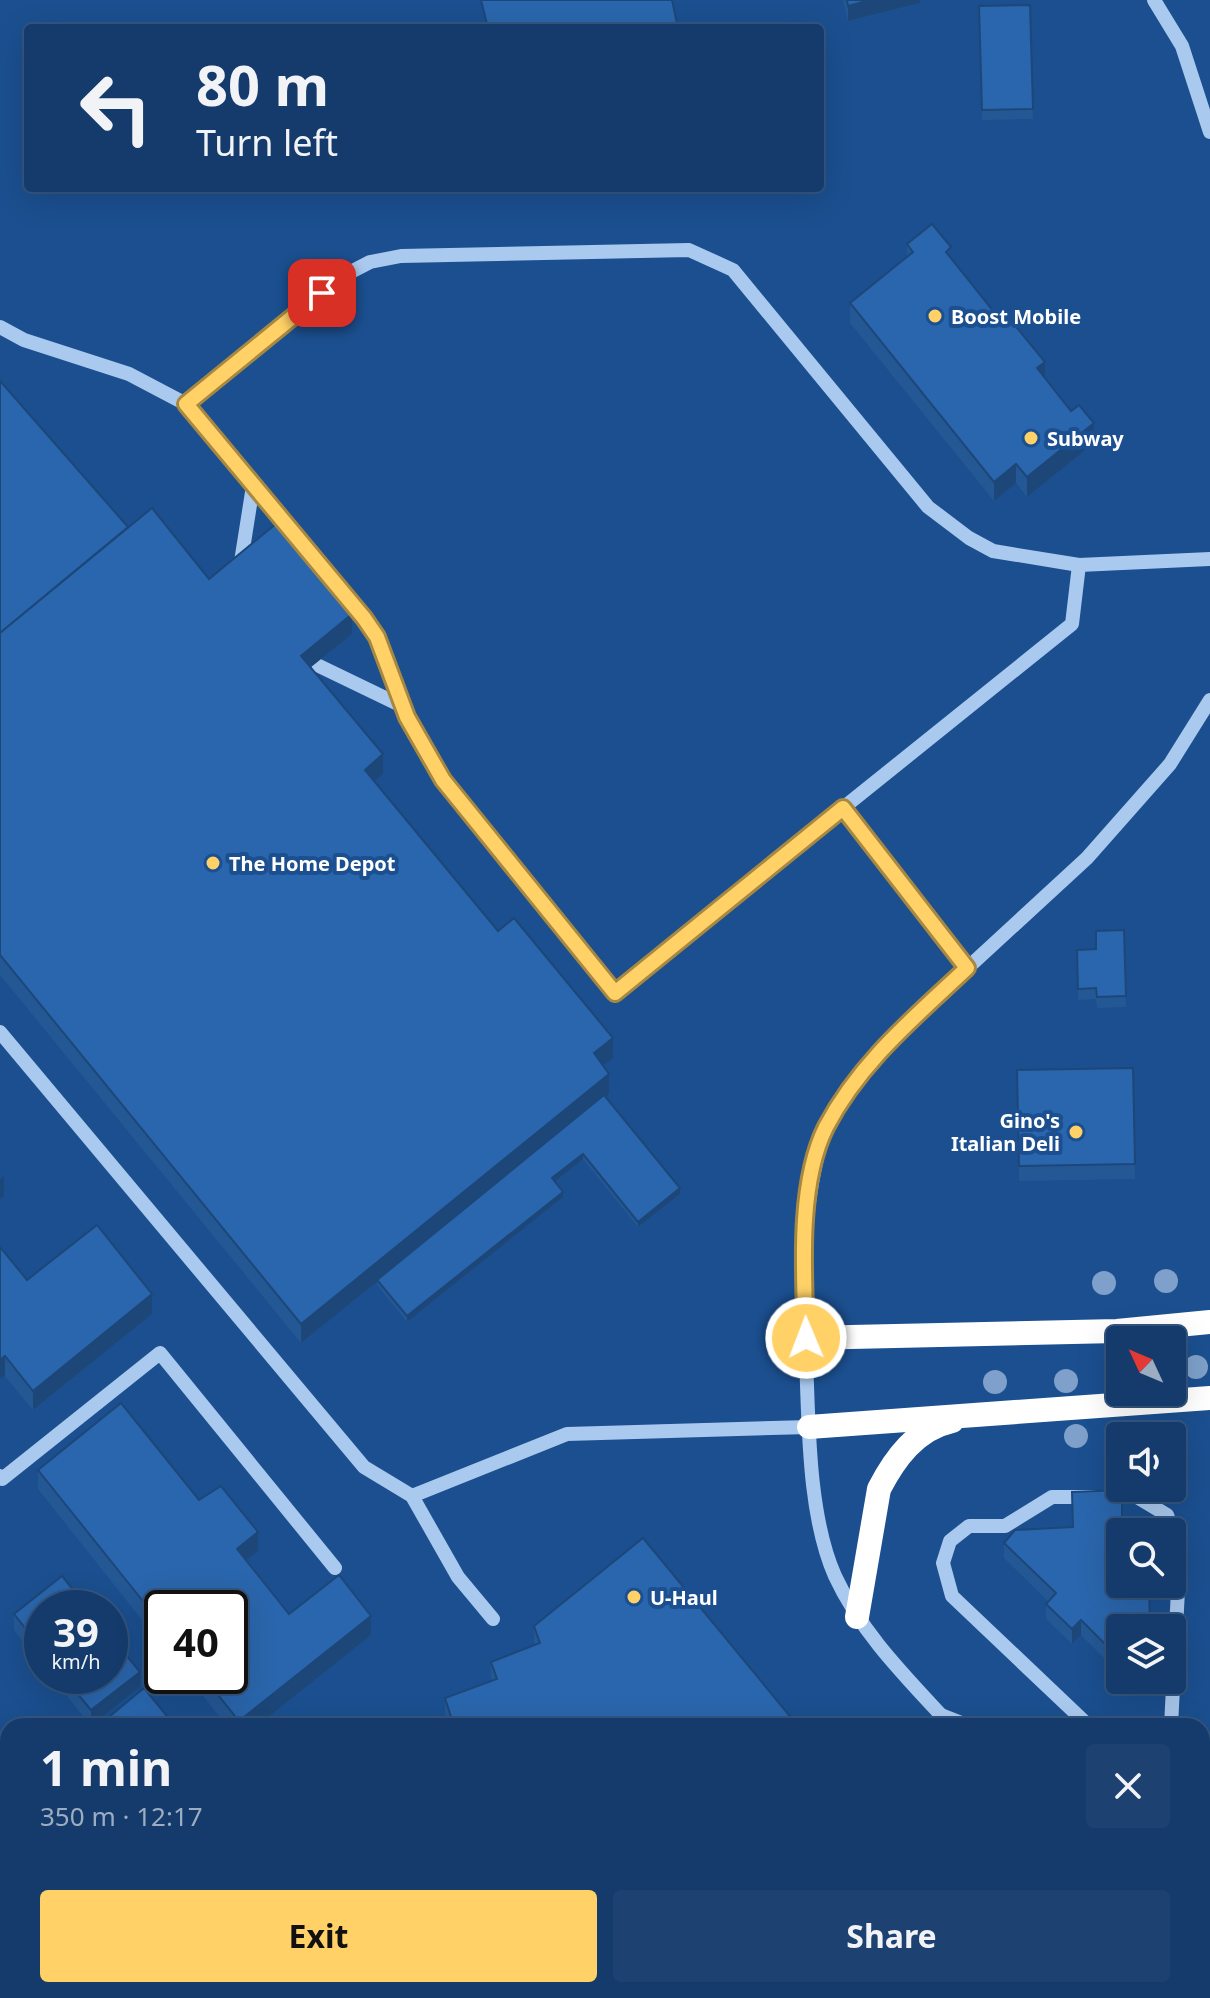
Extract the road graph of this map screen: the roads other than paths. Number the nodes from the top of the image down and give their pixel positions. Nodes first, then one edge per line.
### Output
1 (1154, 0) edge
2 (1210, 132) edge
3 (0, 327) edge
4 (186, 404) junction
5 (253, 486) junction
6 (1210, 559) edge
7 (1079, 565) junction
8 (240, 574) edge
9 (315, 664) edge
10 (1210, 700) edge
11 (402, 706) junction
12 (1204, 728) edge
13 (843, 808) junction
14 (967, 968) junction
15 (0, 1032) edge
16 (1210, 1322) edge
17 (806, 1338) junction
18 (1210, 1398) edge
19 (993, 1412) junction
20 (809, 1427) junction
21 (0, 1476) edge
22 (412, 1496) junction
23 (335, 1568) dead end
24 (857, 1617) junction
25 (493, 1619) dead end
26 (941, 1718) edge
27 (1081, 1718) edge
28 (1171, 1718) edge

1 - 2 street
3 - 4 street
4 - 5 street
4 - 7 street
5 - 8 street
5 - 11 street
6 - 7 street
7 - 13 street
9 - 11 street
10 - 12 street
11 - 13 street
12 - 14 street
13 - 14 street
14 - 17 street
15 - 22 street
16 - 17 highway
17 - 20 street
18 - 19 highway
19 - 20 highway
19 - 24 highway
20 - 22 street
20 - 24 street
21 - 23 street
22 - 25 street
24 - 26 street
27 - 28 street

